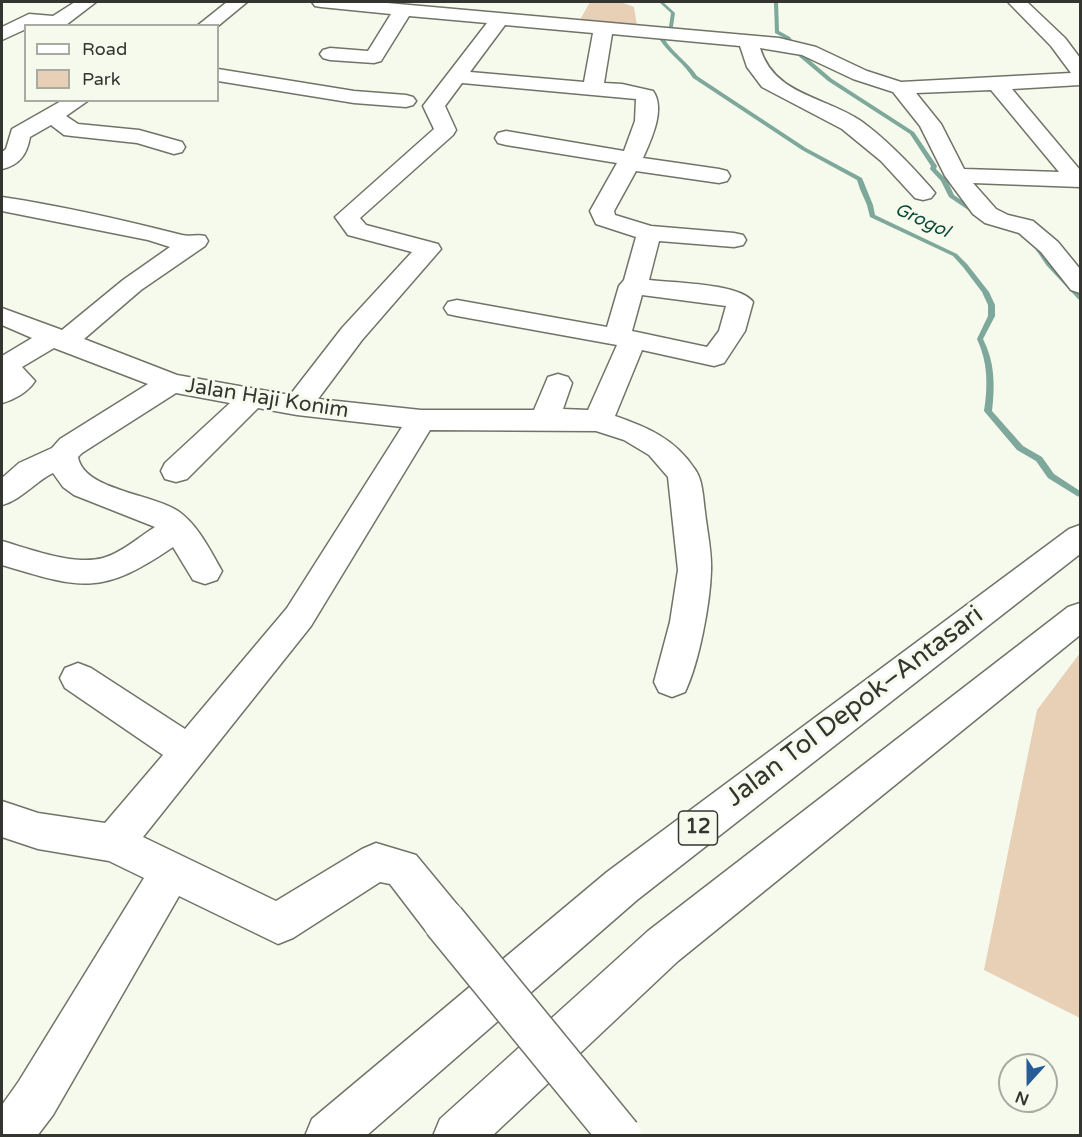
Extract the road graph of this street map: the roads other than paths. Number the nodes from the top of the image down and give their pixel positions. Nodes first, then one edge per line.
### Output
1 (87, 2) edge
2 (238, 2) edge
3 (321, 2) edge
4 (522, 2) edge
5 (1017, 2) edge
6 (374, 4) edge
7 (403, 10) junction
8 (2, 15) edge
9 (29, 20) junction
10 (505, 20) junction
11 (59, 21) junction
12 (76, 24) edge
13 (209, 24) edge
14 (603, 29) junction
15 (2, 34) edge
16 (748, 41) junction
17 (1080, 41) edge
18 (1058, 42) junction
19 (330, 54) dead end
20 (1080, 71) edge
21 (219, 75) edge
22 (457, 77) junction
23 (1080, 79) edge
24 (997, 84) junction
25 (900, 88) junction
26 (593, 89) junction
27 (406, 101) dead end
28 (75, 102) edge
29 (51, 115) junction
30 (506, 138) dead end
31 (174, 147) dead end
32 (3, 160) edge
33 (631, 161) junction
34 (719, 176) dead end
35 (956, 176) junction
36 (1079, 180) edge
37 (923, 193) dead end
38 (2, 204) edge
39 (648, 233) junction
40 (734, 240) dead end
41 (1080, 285) edge
42 (635, 286) junction
43 (457, 308) dead end
44 (2, 316) edge
45 (625, 338) junction
46 (58, 340) junction
47 (171, 383) junction
48 (558, 383) dead end
49 (2, 394) edge
50 (252, 398) junction
51 (297, 406) junction
52 (545, 419) junction
53 (421, 420) junction
54 (599, 421) junction
55 (63, 455) junction
56 (176, 471) dead end
57 (2, 494) edge
58 (177, 528) junction
59 (1080, 537) edge
60 (2, 553) edge
61 (206, 571) dead end
62 (1080, 616) edge
63 (78, 678) dead end
64 (672, 682) dead end
65 (188, 751) junction
66 (2, 819) edge
67 (114, 843) junction
68 (171, 872) junction
69 (8, 1136) edge
70 (329, 1136) edge
71 (457, 1136) edge
72 (620, 1136) edge

1 - 11 main road
2 - 13 main road
3 - 6 main road
4 - 10 main road
5 - 18 main road
6 - 7 main road
7 - 10 main road
7 - 19 main road
8 - 9 main road
9 - 11 main road
9 - 15 main road
10 - 14 main road
10 - 22 main road
11 - 12 main road
14 - 16 main road
14 - 26 main road
16 - 25 main road
16 - 37 main road
17 - 18 main road
18 - 20 main road
21 - 27 main road
22 - 26 main road
22 - 51 main road
23 - 24 main road
24 - 25 main road
24 - 36 main road
25 - 35 main road
26 - 33 main road
28 - 29 main road
29 - 31 main road
29 - 32 main road
30 - 33 main road
33 - 34 main road
33 - 39 main road
35 - 36 main road
35 - 41 main road
38 - 46 main road
39 - 40 main road
39 - 42 main road
42 - 45 main road
42 - 45 main road
43 - 45 main road
44 - 46 main road, Jalan Haji Konim
45 - 54 main road
46 - 47 main road, Jalan Haji Konim
46 - 49 main road
47 - 50 main road, Jalan Haji Konim
47 - 55 main road
48 - 52 main road
50 - 51 main road, Jalan Haji Konim
50 - 56 main road
51 - 53 main road, Jalan Haji Konim
52 - 53 main road, Jalan Haji Konim
52 - 54 main road, Jalan Haji Konim
53 - 65 main road
54 - 64 main road, Jalan Haji Konim
55 - 57 main road
55 - 58 main road
58 - 60 main road
58 - 61 main road
59 - 70 main road, Jalan Tol Depok–Antasari / 12
62 - 71 main road
63 - 65 main road
65 - 67 main road
66 - 67 main road
67 - 68 main road
68 - 69 main road
68 - 72 main road, bridge

